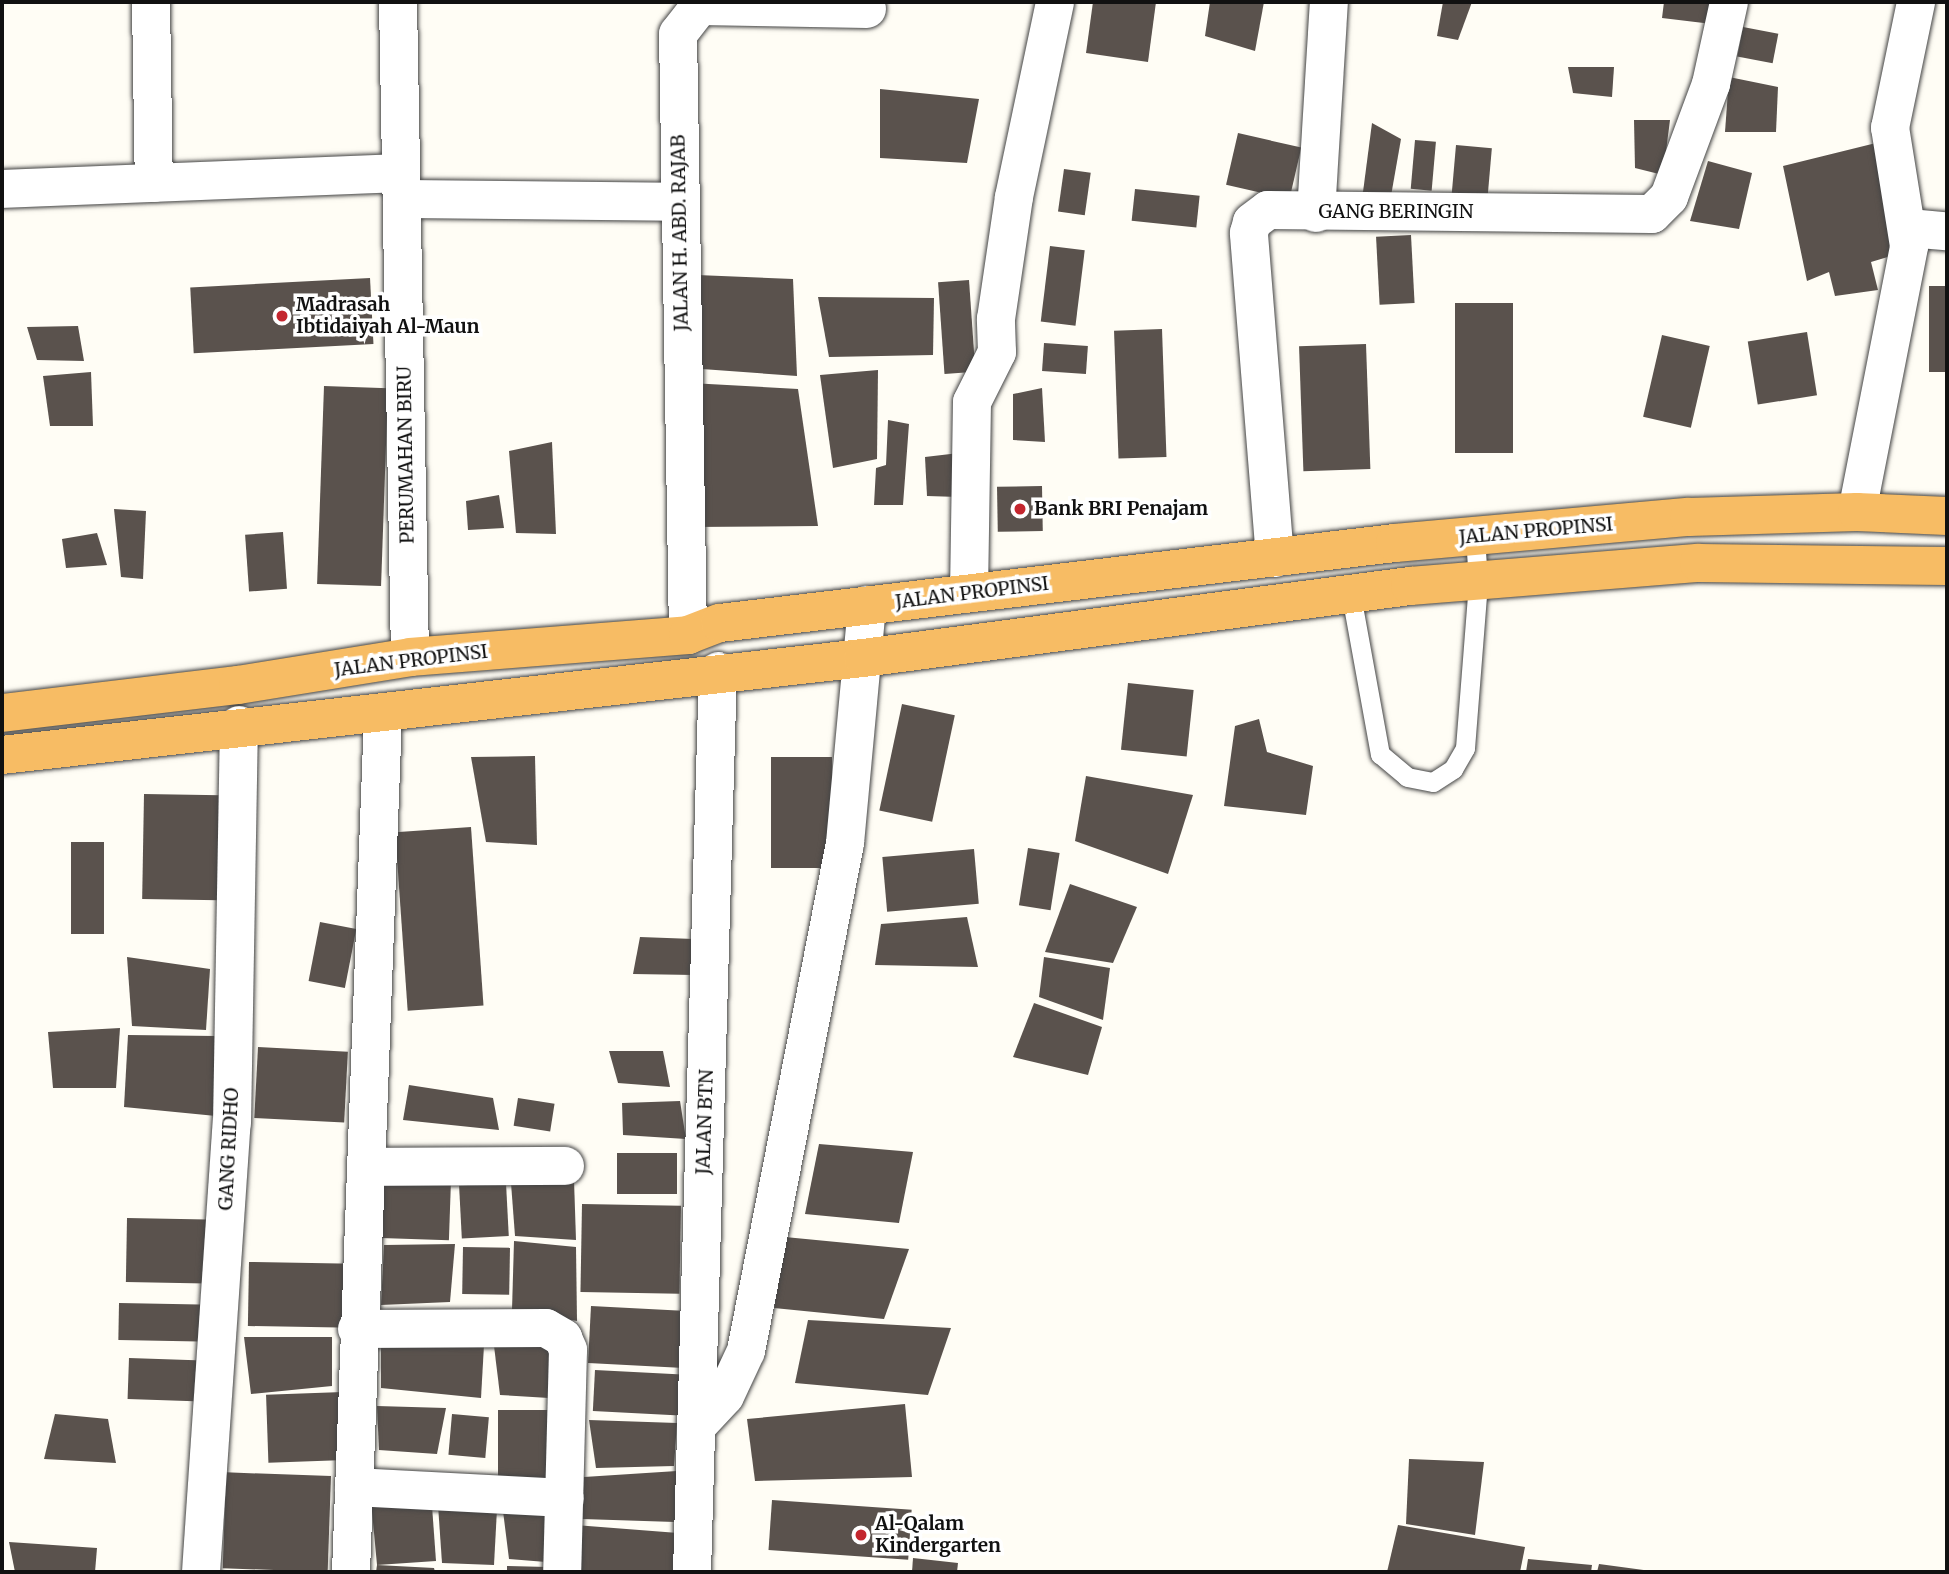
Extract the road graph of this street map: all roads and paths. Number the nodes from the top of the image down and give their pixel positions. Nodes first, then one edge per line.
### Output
1 (151, 2) edge
2 (398, 2) edge
3 (1055, 2) edge
4 (1329, 2) edge
5 (1730, 2) edge
6 (1916, 2) edge
7 (867, 9) dead end
8 (155, 183) junction
9 (401, 186) junction
10 (2, 189) edge
11 (679, 202) junction
12 (1316, 213) junction
13 (1909, 228) junction
14 (1947, 231) edge
15 (1857, 512) junction
16 (1947, 516) edge
17 (1475, 537) junction
18 (1275, 558) junction
19 (1947, 566) edge
20 (1478, 580) junction
21 (969, 593) junction
22 (1351, 595) junction
23 (867, 605) junction
24 (688, 635) junction
25 (410, 657) junction
26 (863, 657) junction
27 (718, 671) junction
28 (2, 713) edge
29 (383, 715) junction
30 (239, 725) junction
31 (2, 755) edge
32 (565, 1166) dead end
33 (366, 1167) junction
34 (357, 1329) junction
35 (696, 1427) junction
36 (354, 1487) junction
37 (565, 1498) junction
38 (201, 1572) edge
39 (351, 1572) edge
40 (562, 1572) edge
41 (692, 1572) edge

1 - 8 street
2 - 9 street, PERUMAHAN BIRU
3 - 21 street
4 - 12 street
5 - 12 street, GANG BERINGIN
6 - 13 street
7 - 11 street, JALAN H. ABD. RAJAB
8 - 9 street
8 - 10 street
9 - 11 street
9 - 25 street, PERUMAHAN BIRU
11 - 24 street, JALAN H. ABD. RAJAB
12 - 18 street, GANG BERINGIN
13 - 14 street
13 - 15 street
15 - 16 highway, JALAN PROPINSI
15 - 17 highway, JALAN PROPINSI
17 - 18 highway, JALAN PROPINSI
17 - 20 lane
18 - 21 highway, JALAN PROPINSI
19 - 20 highway
20 - 22 highway
20 - 22 lane
21 - 23 highway, JALAN PROPINSI
22 - 26 highway
23 - 24 highway, JALAN PROPINSI
23 - 26 street
24 - 25 highway, JALAN PROPINSI
25 - 28 highway, JALAN PROPINSI
26 - 27 highway
26 - 35 street
27 - 29 highway
27 - 35 street, JALAN BTN
29 - 30 highway
29 - 33 street
30 - 31 highway
30 - 38 street, GANG RIDHO
32 - 33 street
33 - 34 street
34 - 36 street
34 - 37 street
35 - 41 street, JALAN BTN
36 - 37 street
36 - 39 street
37 - 40 street

